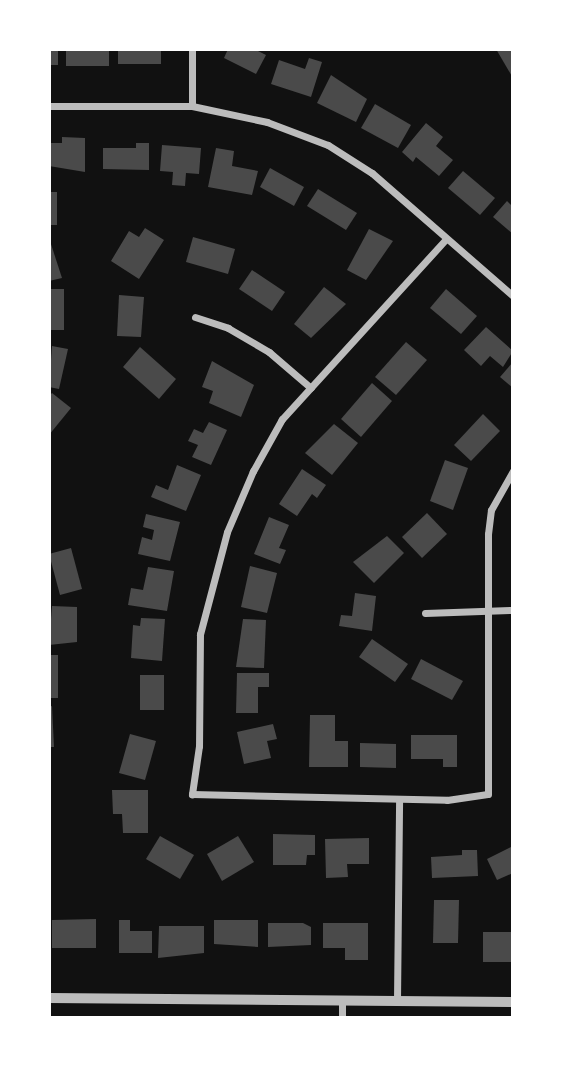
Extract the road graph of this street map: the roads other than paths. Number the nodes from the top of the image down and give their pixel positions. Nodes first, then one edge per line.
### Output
1 (192, 49) edge
2 (49, 106) edge
3 (192, 106) junction
4 (446, 239) junction
5 (513, 296) edge
6 (195, 317) dead end
7 (311, 388) junction
8 (513, 471) edge
9 (490, 610) junction
10 (513, 610) edge
11 (425, 614) dead end
12 (399, 799) junction
13 (49, 998) edge
14 (342, 1001) junction
15 (397, 1001) junction
16 (513, 1002) edge
17 (342, 1018) edge

1 - 3 street
2 - 3 street
3 - 4 street
4 - 5 street
4 - 7 street
6 - 7 street
7 - 12 street
8 - 9 street
9 - 10 street
9 - 11 street
9 - 12 street
12 - 15 street
13 - 14 street
14 - 15 street
14 - 17 street
15 - 16 street

